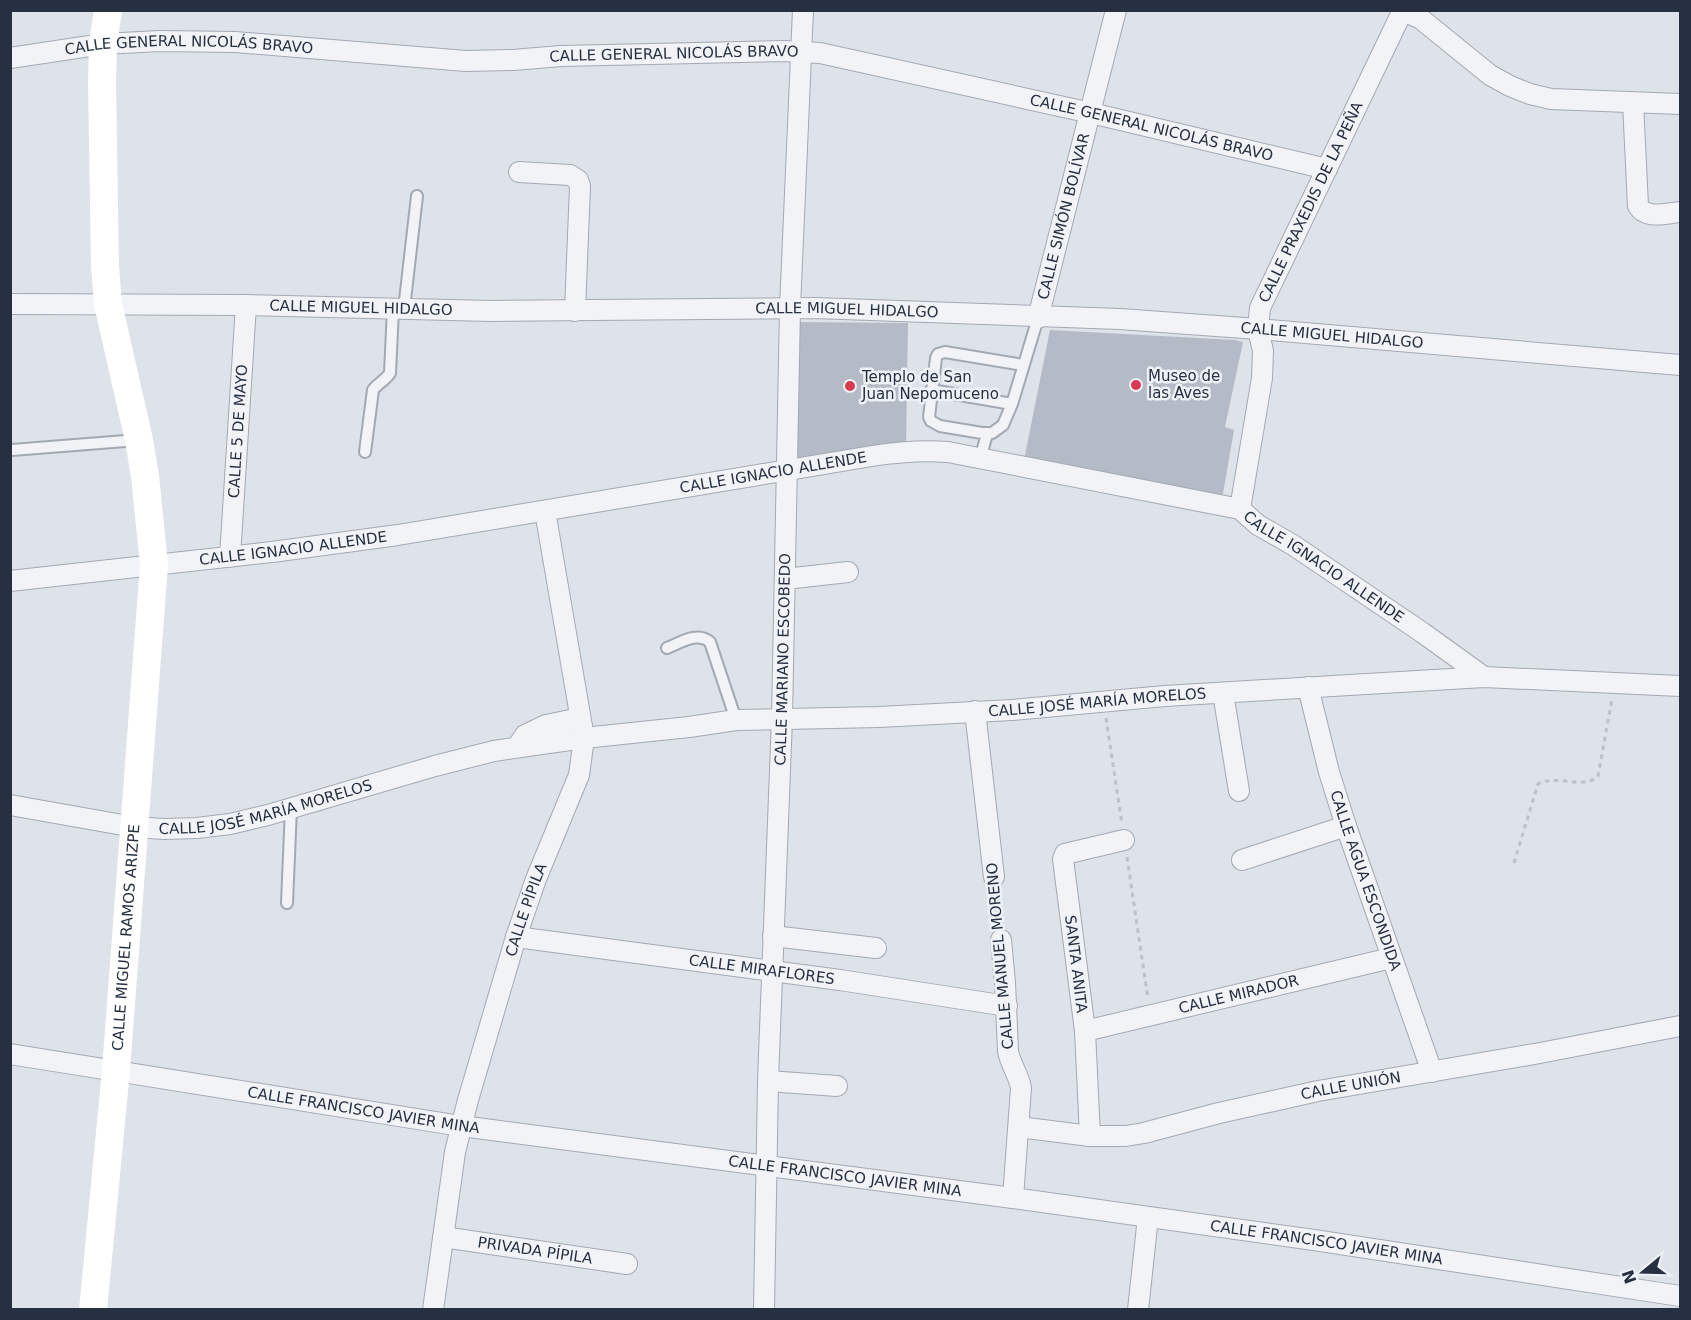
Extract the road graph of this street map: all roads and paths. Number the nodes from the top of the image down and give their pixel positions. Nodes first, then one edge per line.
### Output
1 (108, 10) edge
2 (803, 10) edge
3 (1116, 10) edge
4 (1402, 11) edge
5 (103, 44) junction
6 (801, 52) junction
7 (10, 58) edge
8 (1633, 103) junction
9 (1680, 104) edge
10 (1091, 113) junction
11 (1327, 169) junction
12 (519, 172) dead end
13 (417, 196) dead end
14 (1680, 212) edge
15 (10, 304) edge
16 (108, 304) junction
17 (246, 304) junction
18 (790, 308) junction
19 (399, 309) junction
20 (575, 311) junction
21 (1038, 318) junction
22 (1258, 329) junction
23 (1023, 365) junction
24 (1680, 365) edge
25 (931, 390) junction
26 (1012, 404) junction
27 (987, 434) junction
28 (138, 440) junction
29 (12, 450) dead end
30 (365, 452) dead end
31 (980, 459) junction
32 (787, 470) junction
33 (1240, 509) junction
34 (545, 511) junction
35 (230, 557) junction
36 (154, 565) junction
37 (848, 572) dead end
38 (785, 579) junction
39 (10, 580) edge
40 (667, 648) dead end
41 (1484, 677) junction
42 (1615, 683) junction
43 (1680, 686) edge
44 (1308, 687) junction
45 (1223, 693) junction
46 (975, 711) junction
47 (580, 718) junction
48 (782, 718) junction
49 (736, 720) junction
50 (584, 738) junction
51 (517, 747) junction
52 (1239, 791) dead end
53 (10, 806) edge
54 (291, 808) junction
55 (1346, 826) junction
56 (134, 827) junction
57 (1124, 840) dead end
58 (1242, 860) dead end
59 (1514, 863) dead end
60 (994, 877) joint
61 (287, 903) dead end
62 (772, 936) junction
63 (516, 937) junction
64 (1001, 940) joint
65 (876, 948) dead end
66 (1391, 958) junction
67 (771, 971) junction
68 (1007, 1006) junction
69 (1680, 1026) edge
70 (1085, 1031) junction
71 (10, 1054) edge
72 (116, 1070) junction
73 (1432, 1072) junction
74 (768, 1081) junction
75 (837, 1086) dead end
76 (461, 1126) junction
77 (1019, 1127) junction
78 (1090, 1136) junction
79 (766, 1167) junction
80 (1013, 1198) junction
81 (1148, 1217) junction
82 (443, 1237) junction
83 (627, 1264) dead end
84 (1680, 1296) edge
85 (93, 1310) edge
86 (434, 1310) edge
87 (764, 1310) edge
88 (1138, 1310) edge

1 - 5 street, CALLE MIGUEL RAMOS ARIZPE
2 - 6 street, CALLE MARIANO ESCOBEDO
3 - 10 street, CALLE SIMÓN BOLÍVAR
4 - 8 street
4 - 11 street, CALLE PRAXEDIS DE LA PEÑA
5 - 6 street, CALLE GENERAL NICOLÁS BRAVO
5 - 7 street, CALLE GENERAL NICOLÁS BRAVO
5 - 16 street, CALLE MIGUEL RAMOS ARIZPE
6 - 10 street, CALLE GENERAL NICOLÁS BRAVO
6 - 18 street, CALLE MARIANO ESCOBEDO
8 - 9 street
8 - 14 street
10 - 11 street, CALLE GENERAL NICOLÁS BRAVO
10 - 21 street, CALLE SIMÓN BOLÍVAR
11 - 22 street, CALLE PRAXEDIS DE LA PEÑA
12 - 20 street
13 - 19 lane
15 - 16 street, CALLE MIGUEL HIDALGO
16 - 17 street, CALLE MIGUEL HIDALGO
16 - 28 street, CALLE MIGUEL RAMOS ARIZPE
17 - 19 street, CALLE MIGUEL HIDALGO
17 - 35 street, CALLE 5 DE MAYO
18 - 20 street, CALLE MIGUEL HIDALGO
18 - 21 street, CALLE MIGUEL HIDALGO
18 - 32 street, CALLE MARIANO ESCOBEDO
19 - 20 street, CALLE MIGUEL HIDALGO
19 - 30 lane
21 - 22 street, CALLE MIGUEL HIDALGO
21 - 23 lane
22 - 24 street, CALLE MIGUEL HIDALGO
22 - 33 street, CALLE PRAXEDIS DE LA PEÑA
23 - 25 lane
23 - 26 lane
25 - 26 lane
25 - 27 lane
26 - 27 lane
27 - 31 lane
28 - 29 lane
28 - 36 street, CALLE MIGUEL RAMOS ARIZPE
31 - 32 street, CALLE IGNACIO ALLENDE
31 - 33 street, CALLE IGNACIO ALLENDE
32 - 34 street, CALLE IGNACIO ALLENDE
32 - 38 street, CALLE MARIANO ESCOBEDO
33 - 41 street, CALLE IGNACIO ALLENDE
34 - 35 street, CALLE IGNACIO ALLENDE
34 - 47 street, CALLE PÍPILA
35 - 36 street, CALLE IGNACIO ALLENDE
36 - 39 street, CALLE IGNACIO ALLENDE
36 - 56 street, CALLE MIGUEL RAMOS ARIZPE
37 - 38 street
38 - 48 street, CALLE MARIANO ESCOBEDO
40 - 49 lane
41 - 42 street, CALLE JOSÉ MARÍA MORELOS
41 - 44 street, CALLE JOSÉ MARÍA MORELOS
42 - 43 street, CALLE JOSÉ MARÍA MORELOS
42 - 59 path
44 - 45 street, CALLE JOSÉ MARÍA MORELOS
44 - 55 street, CALLE AGUA ESCONDIDA
45 - 46 street, CALLE JOSÉ MARÍA MORELOS
45 - 52 street
46 - 48 street, CALLE JOSÉ MARÍA MORELOS
46 - 60 street, CALLE MANUEL MORENO
47 - 50 street, CALLE PÍPILA
47 - 51 street, CALLE JOSÉ MARÍA MORELOS
48 - 49 street, CALLE JOSÉ MARÍA MORELOS
48 - 62 street, CALLE MARIANO ESCOBEDO
49 - 50 street, CALLE JOSÉ MARÍA MORELOS
50 - 51 street, CALLE JOSÉ MARÍA MORELOS
50 - 63 street, CALLE PÍPILA
51 - 54 street, CALLE JOSÉ MARÍA MORELOS
53 - 56 street, CALLE JOSÉ MARÍA MORELOS
54 - 56 street, CALLE JOSÉ MARÍA MORELOS
54 - 61 lane
55 - 58 street
55 - 66 street, CALLE AGUA ESCONDIDA
56 - 72 street, CALLE MIGUEL RAMOS ARIZPE
57 - 70 street, SANTA ANITA
60 - 64 path, CALLE MANUEL MORENO
62 - 65 street
62 - 67 street, CALLE MARIANO ESCOBEDO
63 - 67 street, CALLE MIRAFLORES
63 - 76 street, CALLE PÍPILA
64 - 68 street, CALLE MANUEL MORENO
66 - 70 street, CALLE MIRADOR
66 - 73 street, CALLE AGUA ESCONDIDA
67 - 68 street, CALLE MIRAFLORES
67 - 74 street, CALLE MARIANO ESCOBEDO
68 - 77 street, CALLE MANUEL MORENO
69 - 73 street, CALLE UNIÓN
70 - 78 street, SANTA ANITA
71 - 72 street, CALLE FRANCISCO JAVIER MINA
72 - 76 street, CALLE FRANCISCO JAVIER MINA
72 - 85 street, CALLE MIGUEL RAMOS ARIZPE
73 - 78 street, CALLE UNIÓN
74 - 75 street
74 - 79 street, CALLE MARIANO ESCOBEDO
76 - 79 street, CALLE FRANCISCO JAVIER MINA
76 - 82 street, CALLE PÍPILA
77 - 78 street, CALLE UNIÓN
77 - 80 street, CALLE MANUEL MORENO
79 - 80 street, CALLE FRANCISCO JAVIER MINA
79 - 87 street, CALLE MARIANO ESCOBEDO
80 - 81 street, CALLE FRANCISCO JAVIER MINA
81 - 84 street, CALLE FRANCISCO JAVIER MINA
81 - 88 street
82 - 83 street, PRIVADA PÍPILA
82 - 86 street, CALLE PÍPILA

